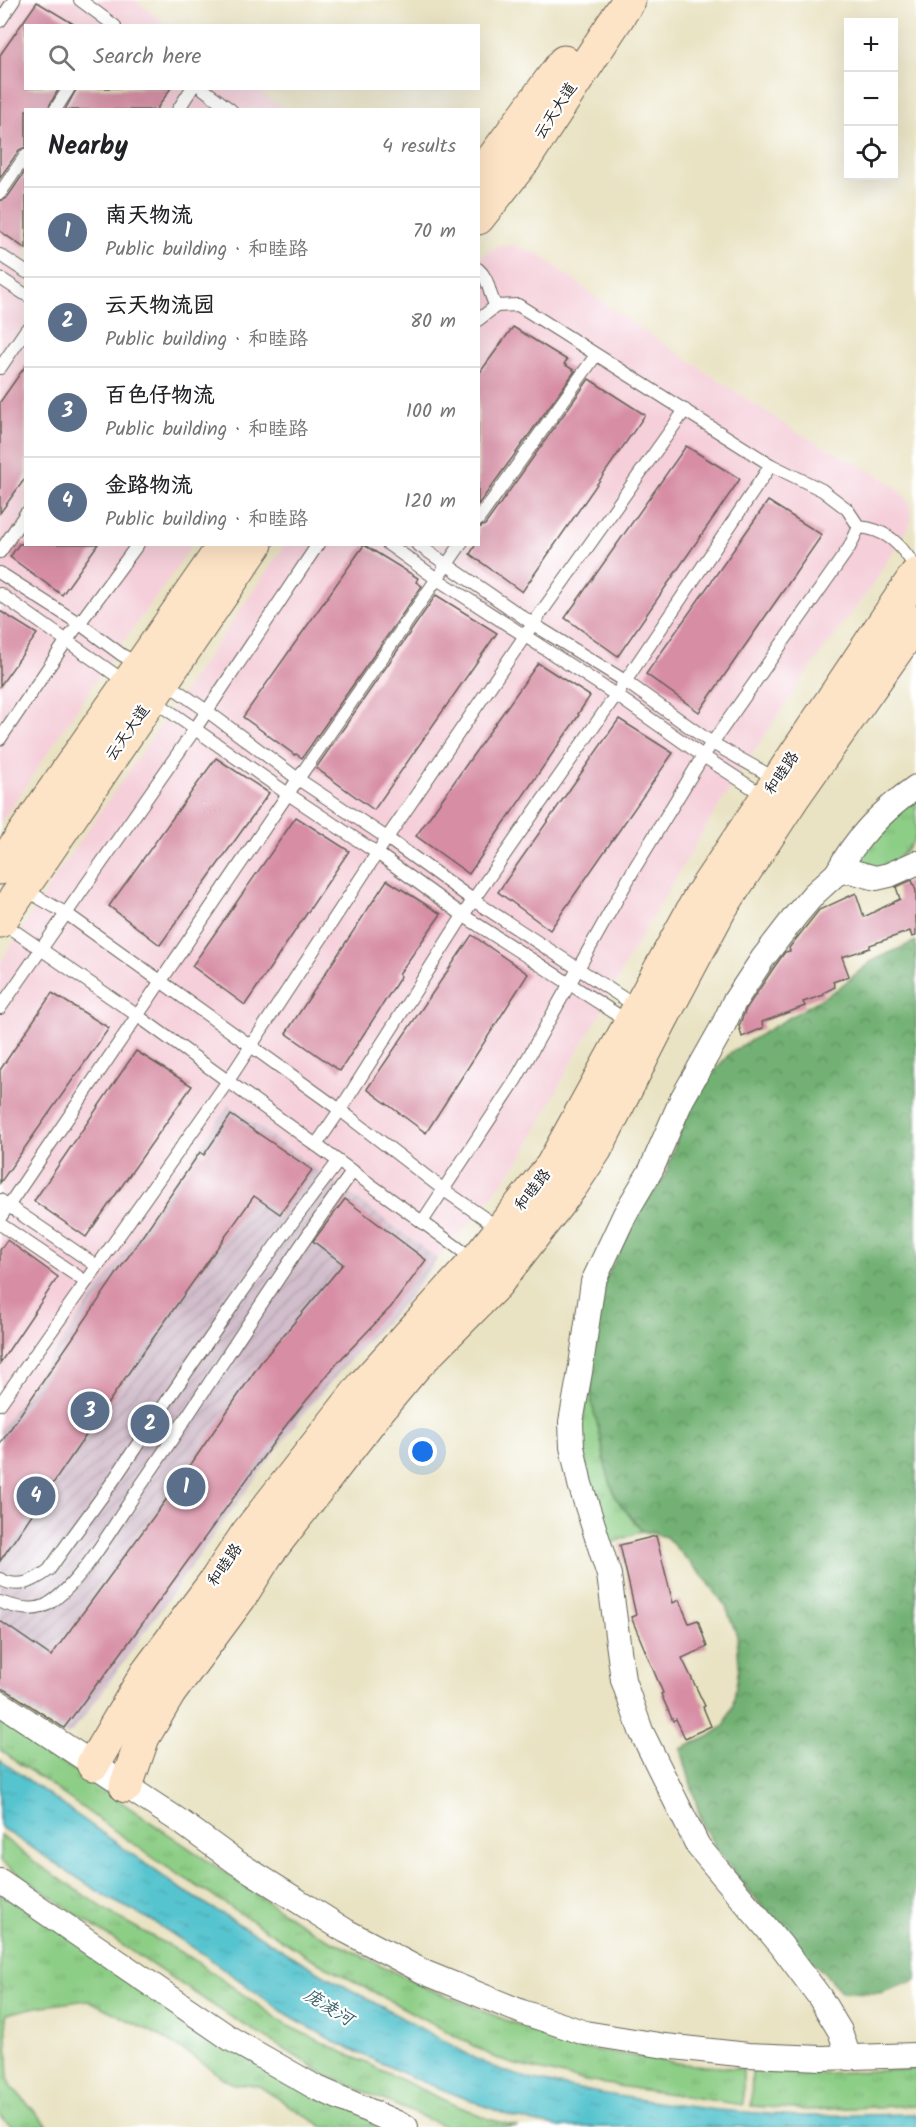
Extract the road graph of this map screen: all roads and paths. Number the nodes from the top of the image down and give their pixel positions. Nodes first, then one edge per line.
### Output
1 (14, 0) edge
2 (80, 0) edge
3 (609, 0) edge
4 (629, 0) edge
5 (0, 21) edge
6 (112, 24) edge
7 (68, 90) edge
8 (191, 90) edge
9 (205, 90) edge
10 (57, 108) edge
11 (179, 108) edge
12 (228, 108) edge
13 (24, 158) edge
14 (480, 176) edge
15 (0, 193) edge
16 (480, 215) edge
17 (0, 255) edge
18 (24, 271) edge
19 (480, 271) edge
20 (0, 278) edge
21 (24, 294) edge
22 (496, 306) junction
23 (480, 318) edge
24 (24, 333) edge
25 (596, 355) junction
26 (0, 368) edge
27 (685, 410) junction
28 (771, 465) junction
29 (24, 516) edge
30 (480, 517) edge
31 (859, 527) junction
32 (137, 546) edge
33 (224, 546) edge
34 (254, 546) edge
35 (317, 546) edge
36 (391, 546) edge
37 (420, 546) edge
38 (460, 546) edge
39 (0, 552) edge
40 (447, 565) junction
41 (916, 567) edge
42 (0, 573) edge
43 (916, 574) edge
44 (437, 579) junction
45 (0, 594) edge
46 (916, 622) edge
47 (80, 624) junction
48 (533, 624) junction
49 (525, 637) junction
50 (67, 640) junction
51 (625, 681) junction
52 (146, 682) junction
53 (616, 695) junction
54 (207, 711) junction
55 (195, 729) junction
56 (0, 739) edge
57 (712, 743) junction
58 (703, 756) junction
59 (298, 779) junction
60 (916, 787) edge
61 (772, 788) junction
62 (288, 794) junction
63 (387, 838) junction
64 (377, 853) junction
65 (915, 859) edge
66 (837, 873) junction
67 (9, 877) edge
68 (473, 900) junction
69 (67, 914) junction
70 (464, 916) junction
71 (0, 922) edge
72 (41, 949) junction
73 (578, 970) junction
74 (161, 982) junction
75 (570, 984) junction
76 (0, 1008) edge
77 (634, 1015) junction
78 (138, 1016) junction
79 (250, 1046) junction
80 (228, 1081) junction
81 (340, 1110) junction
82 (316, 1145) junction
83 (338, 1162) junction
84 (353, 1171) junction
85 (444, 1190) junction
86 (4, 1203) edge
87 (0, 1218) edge
88 (422, 1222) junction
89 (0, 1224) edge
90 (504, 1228) junction
91 (476, 1261) junction
92 (97, 1266) junction
93 (86, 1282) junction
94 (0, 1404) edge
95 (0, 1579) edge
96 (0, 1602) edge
97 (0, 1703) edge
98 (93, 1764) junction
99 (126, 1786) junction
100 (0, 1881) edge
101 (916, 2055) edge
102 (849, 2058) junction
103 (406, 2127) edge

1 - 5 lane
2 - 6 lane
3 - 14 street, 云天大道
4 - 16 street, 云天大道
7 - 10 lane
8 - 11 lane
9 - 12 lane
13 - 15 lane
17 - 18 lane
19 - 22 lane
20 - 21 lane
22 - 23 lane
22 - 25 lane
24 - 26 lane
25 - 27 lane
25 - 30 lane
27 - 28 lane
27 - 48 lane
28 - 31 lane
28 - 51 lane
29 - 39 lane
31 - 41 lane
31 - 57 lane
32 - 47 lane
33 - 52 street, 云天大道
34 - 52 street, 云天大道
35 - 54 lane
36 - 44 lane
37 - 40 lane
38 - 40 lane
40 - 44 lane
40 - 48 lane
42 - 47 lane
43 - 61 street, 和睦路
44 - 49 lane
44 - 59 lane
45 - 50 lane
46 - 99 street, 和睦路
47 - 50 lane
47 - 52 lane
48 - 49 lane
48 - 51 lane
49 - 53 lane
49 - 63 lane
50 - 52 lane
50 - 56 lane
51 - 53 lane
51 - 57 lane
52 - 54 lane
52 - 55 lane
52 - 67 street, 云天大道
53 - 58 lane
53 - 68 lane
54 - 55 lane
54 - 59 lane
55 - 62 lane
55 - 69 lane
57 - 58 lane
57 - 61 lane
58 - 61 lane
58 - 73 lane
59 - 62 lane
59 - 63 lane
60 - 66 street
61 - 77 street, 和睦路
62 - 64 lane
62 - 74 lane
63 - 64 lane
63 - 68 lane
64 - 70 lane
64 - 79 lane
65 - 66 street
66 - 102 street
67 - 69 lane
67 - 71 street, 云天大道
68 - 70 lane
68 - 73 lane
69 - 72 lane
69 - 74 lane
70 - 75 lane
70 - 81 lane
71 - 72 lane
72 - 76 lane
72 - 78 lane
73 - 75 lane
73 - 77 lane
74 - 78 lane
74 - 79 lane
75 - 77 lane
75 - 85 lane
77 - 90 street, 和睦路
78 - 80 lane
78 - 86 lane
79 - 80 lane
79 - 81 lane
80 - 82 lane
80 - 92 lane
81 - 82 lane
81 - 85 lane
82 - 83 lane
83 - 84 lane
83 - 95 lane
84 - 88 lane
84 - 96 lane
85 - 88 lane
85 - 90 lane
86 - 87 lane
86 - 92 lane
88 - 91 lane
89 - 93 lane
90 - 91 street, 和睦路
91 - 98 street, 和睦路
92 - 93 lane
93 - 94 lane
97 - 98 street
98 - 99 street
99 - 102 street
100 - 103 street
101 - 102 street

